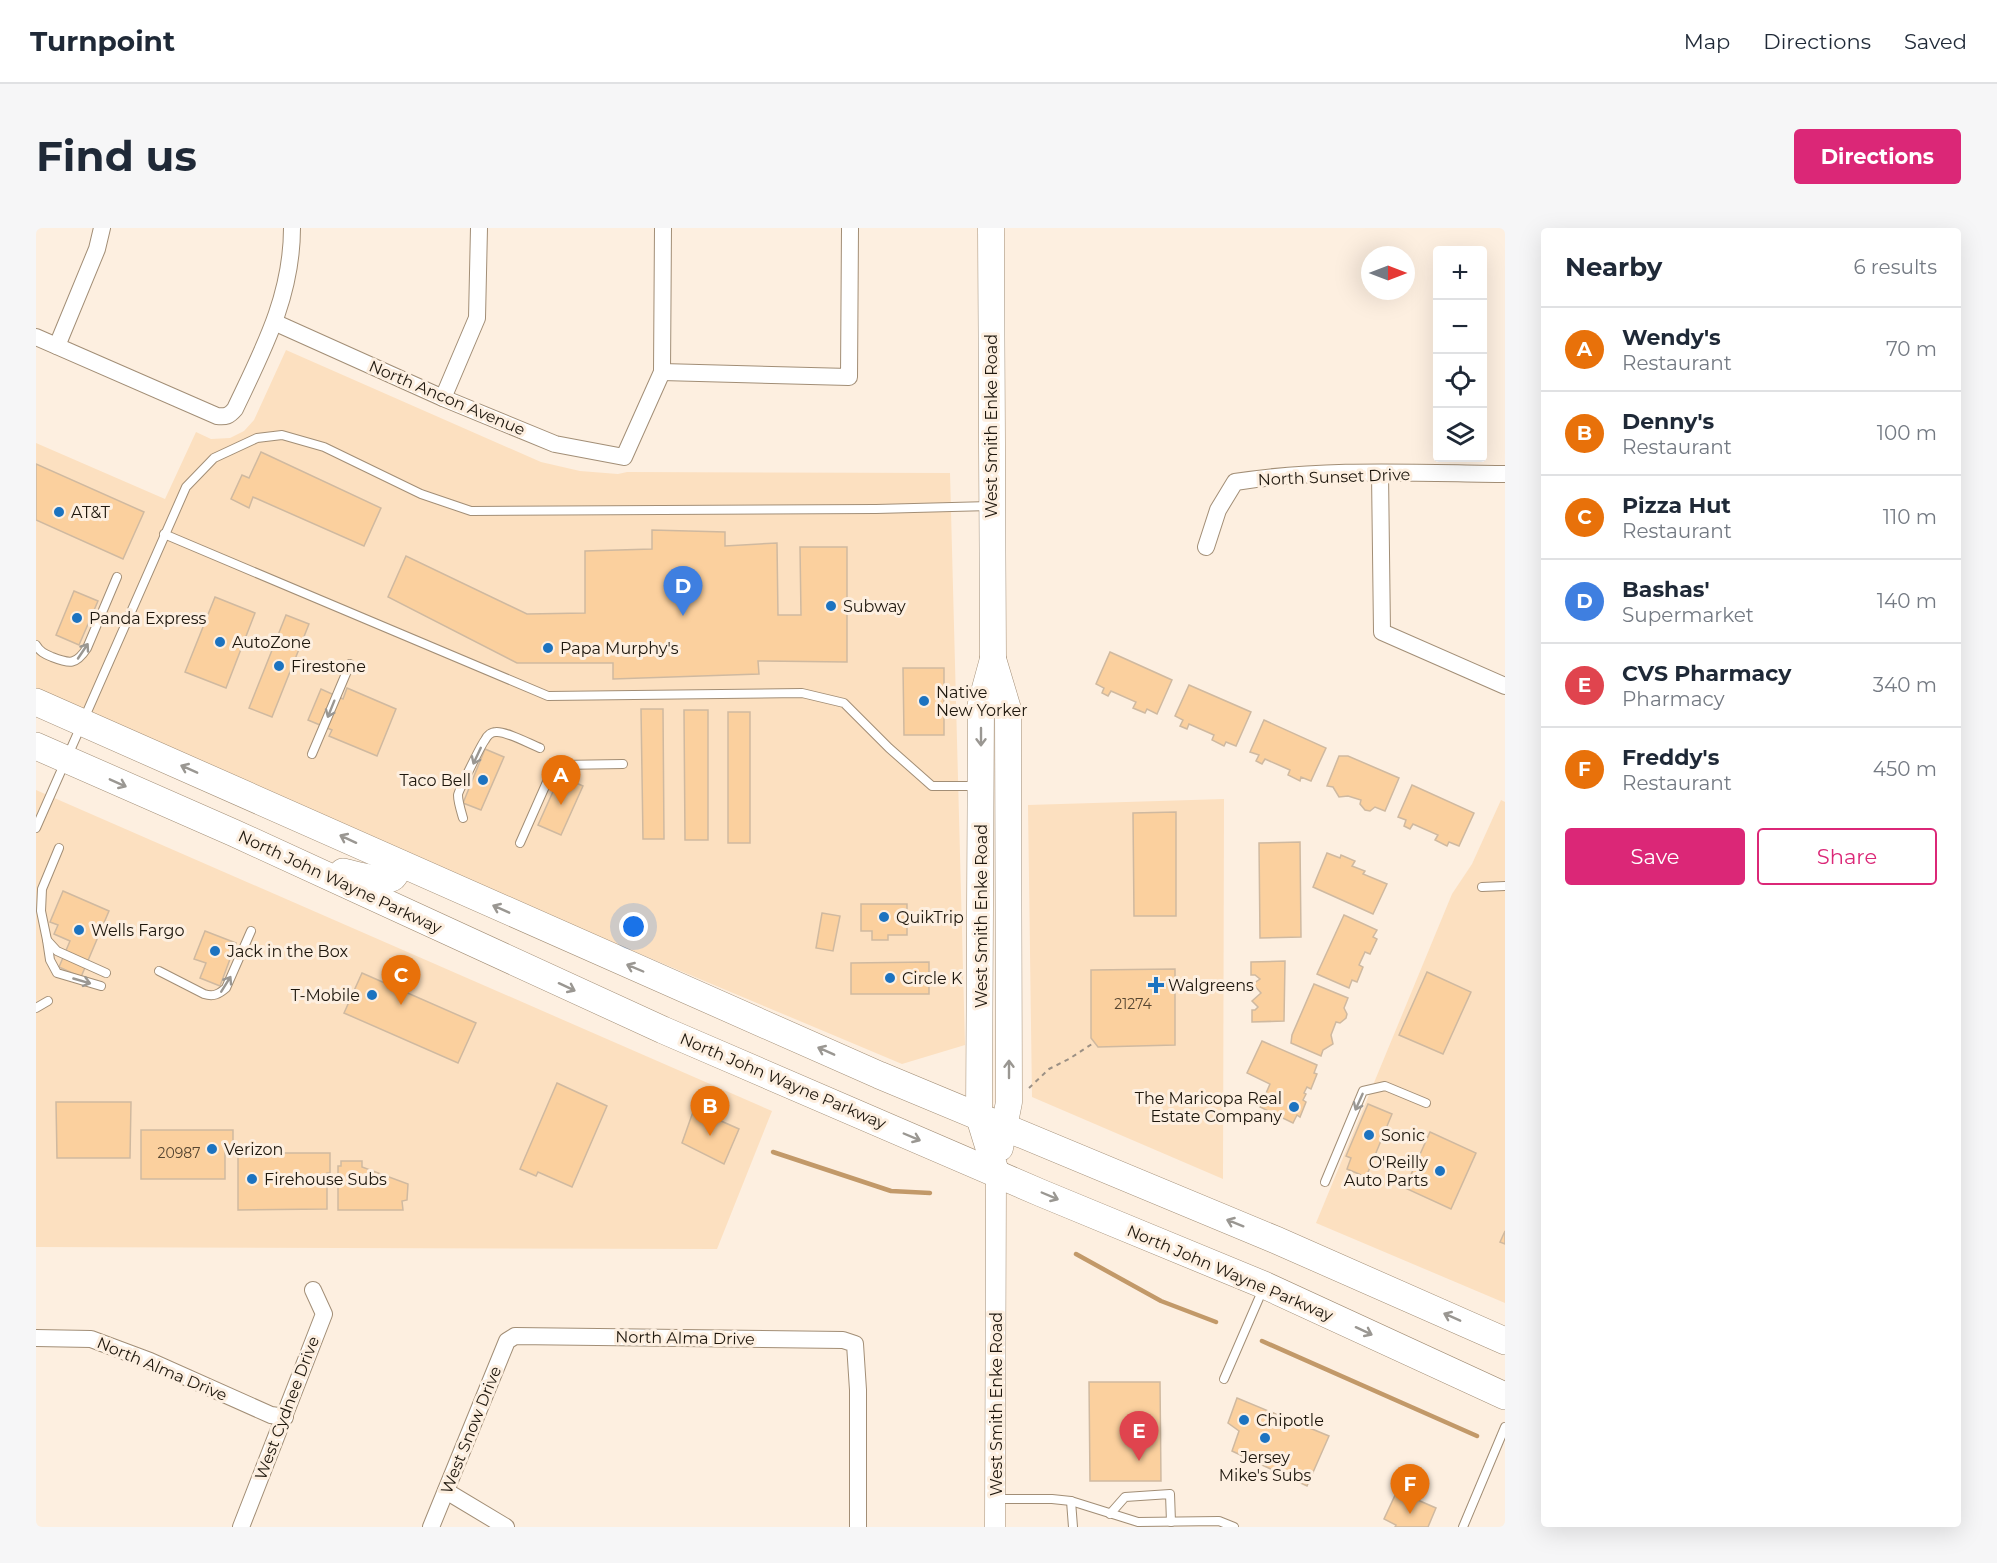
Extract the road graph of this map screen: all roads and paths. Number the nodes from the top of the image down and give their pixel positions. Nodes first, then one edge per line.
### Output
1 (102, 228) edge
2 (292, 228) edge
3 (479, 228) edge
4 (663, 228) edge
5 (850, 228) edge
6 (991, 228) edge
7 (276, 323) junction
8 (36, 337) edge
9 (57, 346) junction
10 (662, 372) junction
11 (443, 398) junction
12 (1380, 473) junction
13 (1505, 474) edge
14 (991, 506) junction
15 (164, 534) junction
16 (1206, 547) dead end
17 (117, 578) dead end
18 (36, 645) edge
19 (993, 659) junction
20 (350, 664) dead end
21 (1505, 686) edge
22 (36, 702) edge
23 (81, 722) junction
24 (36, 746) edge
25 (540, 748) dead end
26 (312, 754) dead end
27 (65, 759) junction
28 (623, 764) dead end
29 (981, 786) junction
30 (463, 818) dead end
31 (36, 828) edge
32 (520, 843) dead end
33 (59, 848) dead end
34 (298, 862) junction
35 (401, 864) junction
36 (1505, 886) edge
37 (1482, 887) dead end
38 (1009, 900) junction
39 (251, 931) dead end
40 (47, 940) junction
41 (159, 971) dead end
42 (106, 973) dead end
43 (101, 986) dead end
44 (48, 1000) dead end
45 (36, 1008) edge
46 (1095, 1042) dead end
47 (1021, 1089) dead end
48 (1426, 1103) dead end
49 (980, 1117) junction
50 (1004, 1127) junction
51 (996, 1172) junction
52 (1325, 1182) dead end
53 (1264, 1286) junction
54 (313, 1290) dead end
55 (515, 1336) joint
56 (36, 1338) edge
57 (1505, 1341) edge
58 (1224, 1379) dead end
59 (1505, 1396) edge
60 (285, 1417) junction
61 (1505, 1427) edge
62 (446, 1491) junction
63 (995, 1499) junction
64 (1071, 1501) junction
65 (1110, 1514) junction
66 (1170, 1521) junction
67 (241, 1527) edge
68 (431, 1527) edge
69 (506, 1527) edge
70 (858, 1527) edge
71 (995, 1527) edge
72 (1073, 1527) edge
73 (1234, 1527) edge
74 (1463, 1527) edge

1 - 9 street
2 - 7 street
3 - 11 street
4 - 10 street
5 - 10 street
6 - 14 main road, West Smith Enke Road
7 - 9 street
7 - 11 street, North Ancon Avenue
8 - 9 street
10 - 11 street, North Ancon Avenue
12 - 13 street, North Sunset Drive
12 - 16 street, North Sunset Drive
12 - 21 street
14 - 15 lane
14 - 19 main road, West Smith Enke Road
15 - 23 lane
15 - 29 lane
18 -> 17 lane
19 -> 29 main road, West Smith Enke Road
19 - 38 main road, West Smith Enke Road
20 -> 26 lane
22 - 23 highway
23 - 27 lane
35 -> 23 highway
24 - 27 highway, North John Wayne Parkway
25 -> 30 lane
27 - 31 lane
27 -> 34 highway, North John Wayne Parkway
28 - 32 lane
29 - 38 main road
29 - 49 main road, West Smith Enke Road
33 - 40 lane
34 - 35 highway
34 -> 51 highway, North John Wayne Parkway
49 -> 35 highway
36 - 37 lane
50 -> 38 main road, West Smith Enke Road
41 -> 39 lane
40 - 42 lane
40 -> 43 lane
44 - 45 lane
46 - 47 path
48 -> 52 lane
49 - 50 highway
49 - 51 main road, West Smith Enke Road
50 - 51 main road, West Smith Enke Road
57 -> 50 highway
51 -> 53 highway, North John Wayne Parkway
51 - 63 street, West Smith Enke Road
53 - 58 lane
53 -> 59 highway, North John Wayne Parkway
54 - 60 street, West Cydnee Drive
55 - 62 street, West Snow Drive
55 - 70 street, North Alma Drive
56 - 60 street, North Alma Drive
60 - 67 street, West Cydnee Drive
61 - 74 lane
62 - 68 street, West Snow Drive
62 - 69 street
63 - 64 lane
63 - 71 street, West Smith Enke Road
64 - 65 lane
64 - 72 lane
65 - 66 lane
65 - 66 lane
66 - 73 lane

